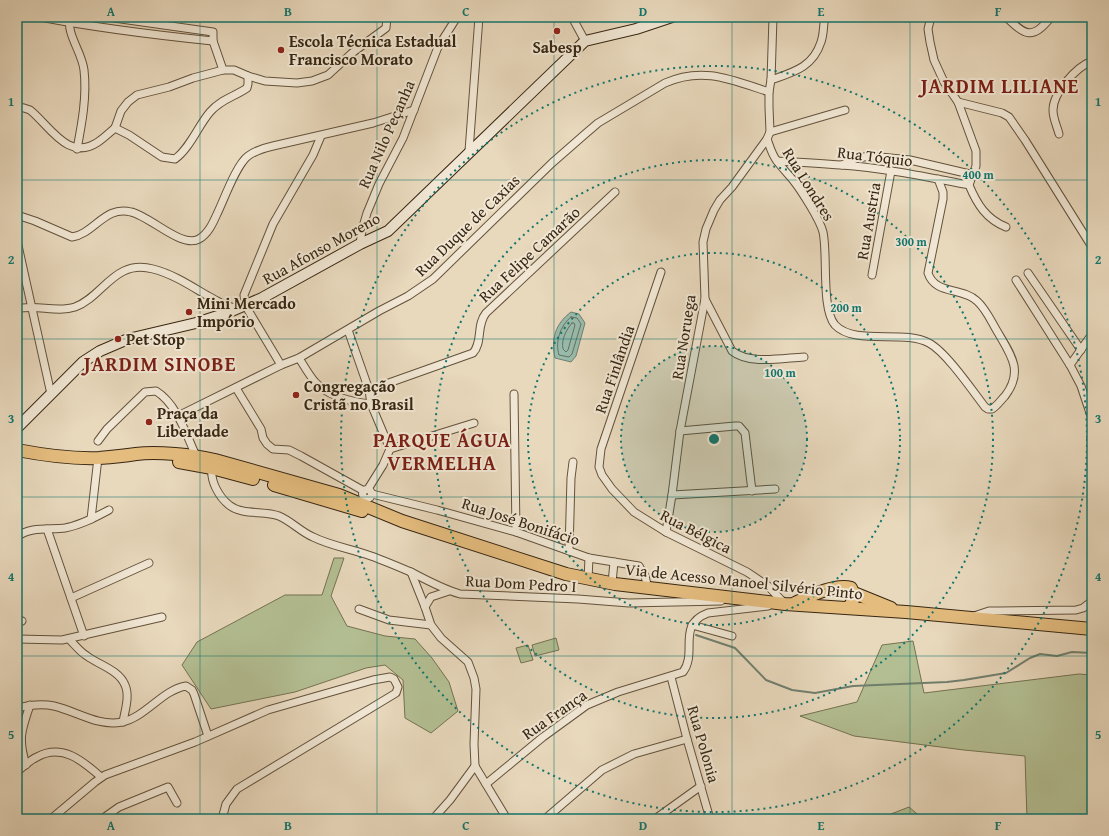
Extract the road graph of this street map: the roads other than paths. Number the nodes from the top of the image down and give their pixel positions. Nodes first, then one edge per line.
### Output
1 (40, 17) edge
2 (107, 17) edge
3 (387, 17) edge
4 (457, 17) edge
5 (479, 17) edge
6 (572, 17) edge
7 (672, 17) edge
8 (773, 17) edge
9 (825, 17) edge
10 (931, 17) edge
11 (1006, 17) edge
12 (1051, 17) edge
13 (69, 20) edge
14 (213, 41) junction
15 (585, 41) junction
16 (1092, 61) edge
17 (223, 70) junction
18 (248, 76) junction
19 (771, 80) junction
20 (769, 92) junction
21 (958, 102) junction
22 (17, 107) edge
23 (414, 110) junction
24 (845, 110) dead end
25 (115, 128) junction
26 (1059, 134) dead end
27 (321, 136) junction
28 (768, 136) junction
29 (77, 149) junction
30 (469, 151) junction
31 (777, 161) junction
32 (841, 165) junction
33 (891, 171) junction
34 (974, 175) junction
35 (938, 178) junction
36 (969, 185) junction
37 (615, 192) dead end
38 (17, 215) edge
39 (1006, 227) dead end
40 (17, 241) edge
41 (360, 244) junction
42 (1092, 247) edge
43 (661, 272) dead end
44 (1028, 273) dead end
45 (872, 275) dead end
46 (1016, 280) dead end
47 (705, 299) junction
48 (242, 306) junction
49 (31, 308) junction
50 (17, 309) edge
51 (348, 330) junction
52 (1092, 334) edge
53 (1081, 350) junction
54 (804, 357) dead end
55 (300, 358) junction
56 (281, 365) junction
57 (1070, 365) junction
58 (236, 388) junction
59 (369, 390) junction
60 (51, 394) junction
61 (514, 394) dead end
62 (371, 404) junction
63 (178, 416) junction
64 (1092, 419) edge
65 (474, 423) dead end
66 (17, 426) edge
67 (680, 431) junction
68 (98, 441) dead end
69 (390, 449) junction
70 (17, 450) edge
71 (196, 456) junction
72 (123, 457) junction
73 (98, 458) junction
74 (573, 462) dead end
75 (212, 468) junction
76 (244, 468) junction
77 (602, 475) joint
78 (775, 489) dead end
79 (752, 491) junction
80 (672, 495) junction
81 (363, 498) junction
82 (109, 510) dead end
83 (91, 519) junction
84 (46, 529) junction
85 (516, 532) junction
86 (666, 532) junction
87 (17, 537) edge
88 (569, 551) junction
89 (589, 558) junction
90 (614, 562) junction
91 (149, 563) dead end
92 (411, 572) junction
93 (588, 579) junction
94 (612, 583) junction
95 (648, 589) junction
96 (449, 591) junction
97 (854, 593) junction
98 (71, 598) junction
99 (753, 600) junction
100 (1092, 601) edge
101 (789, 604) junction
102 (426, 607) junction
103 (848, 608) junction
104 (360, 609) dead end
105 (900, 612) junction
106 (162, 617) dead end
107 (968, 618) junction
108 (431, 625) junction
109 (692, 625) junction
110 (1092, 629) edge
111 (84, 636) junction
112 (732, 636) dead end
113 (17, 639) edge
114 (69, 639) junction
115 (671, 677) junction
116 (30, 705) junction
117 (17, 708) edge
118 (123, 722) junction
119 (208, 736) junction
120 (687, 739) junction
121 (26, 765) junction
122 (475, 766) junction
123 (17, 772) edge
124 (101, 777) junction
125 (486, 784) junction
126 (701, 786) junction
127 (177, 803) dead end
128 (51, 819) edge
129 (102, 819) edge
130 (222, 819) edge
131 (433, 819) edge
132 (507, 819) edge
133 (545, 819) edge
134 (655, 819) edge
135 (710, 819) edge

1 - 13 street
2 - 14 street
3 - 18 street
4 - 23 street, Rua Nilo Peçanha
5 - 30 street
6 - 15 street
7 - 15 main road
8 - 19 street
9 - 19 street
10 - 21 street
11 - 12 street
13 - 14 street
13 - 29 street
14 - 17 street
15 - 30 main road, Rua Afonso Moreno
16 - 26 street
17 - 18 street
17 - 25 street
18 - 25 street
19 - 20 street
20 - 28 street
20 - 51 street, Rua Duque de Caxias
21 - 34 street
21 - 42 street
22 - 29 street
23 - 27 street
23 - 41 street, Rua Nilo Peçanha
24 - 28 street
25 - 29 street
27 - 38 street
27 - 48 street
28 - 31 street, Rua Londres
28 - 47 street, Rua Noruega
30 - 41 main road, Rua Afonso Moreno
31 - 32 street, Rua Tóquio
31 - 35 street, Rua Londres
32 - 33 street, Rua Tóquio
32 - 34 street
33 - 35 street, Rua Tóquio
33 - 45 street, Rua Austria
34 - 36 street
35 - 36 street, Rua Tóquio
36 - 39 street
37 - 59 street, Rua Felipe Camarão
40 - 49 street
41 - 48 main road, Rua Afonso Moreno
43 - 77 street, Rua Finlândia
44 - 53 street
46 - 57 street
47 - 54 street
47 - 67 street, Rua Noruega
48 - 49 street
48 - 56 street
48 - 60 main road, Rua Afonso Moreno
49 - 50 street
49 - 60 street
51 - 55 street, Rua Duque de Caxias
51 - 59 street
52 - 53 street
53 - 57 street
55 - 56 street, Rua Duque de Caxias
55 - 62 street
56 - 58 street, Rua Duque de Caxias
57 - 64 street
58 - 63 street, Rua Duque de Caxias
58 - 81 street, Rua José Bonifácio
59 - 62 street
60 - 66 main road, Rua Afonso Moreno
61 - 85 street
62 - 69 street
63 - 68 street
63 - 71 street
65 - 69 street
67 - 79 street
67 - 80 street, Rua Noruega
69 - 81 street
70 - 73 main road, Via de Acesso Manoel Silvério Pinto
71 - 72 main road, Via de Acesso Manoel Silvério Pinto
71 - 76 main road, Via de Acesso Manoel Silvério Pinto
72 - 73 main road, Via de Acesso Manoel Silvério Pinto
72 - 75 main road, Via de Acesso Manoel Silvério Pinto
73 - 83 street
74 - 88 street
75 - 76 main road
75 - 81 main road, Via de Acesso Manoel Silvério Pinto
75 - 92 street, Rua Dom Pedro I
76 - 81 main road, Via de Acesso Manoel Silvério Pinto
77 - 86 street, Rua Bélgica
78 - 79 street
79 - 80 street
80 - 86 street, Rua Noruega
81 - 85 street, Rua José Bonifácio
81 - 93 main road, Via de Acesso Manoel Silvério Pinto
82 - 83 street
83 - 84 street
84 - 87 street
84 - 98 street
85 - 88 street, Rua José Bonifácio
86 - 101 street, Rua Bélgica
88 - 89 street, Rua José Bonifácio
89 - 90 street, Rua José Bonifácio
89 - 93 street
90 - 94 street
90 - 95 street, Rua José Bonifácio
91 - 98 street
92 - 96 street, Rua Dom Pedro I
92 - 102 street
93 - 94 main road, Via de Acesso Manoel Silvério Pinto
94 - 95 main road, Via de Acesso Manoel Silvério Pinto
95 - 99 main road, Via de Acesso Manoel Silvério Pinto
96 - 99 street, Rua Dom Pedro I
96 - 102 street
97 - 101 main road
97 - 103 main road
97 - 105 main road
98 - 111 street
99 - 101 main road, Via de Acesso Manoel Silvério Pinto
100 - 107 street
101 - 103 main road, Via de Acesso Manoel Silvério Pinto
101 - 109 street
102 - 108 street
103 - 105 main road, Via de Acesso Manoel Silvério Pinto
104 - 108 street
105 - 107 main road, Via de Acesso Manoel Silvério Pinto
106 - 111 street
107 - 110 main road, Via de Acesso Manoel Silvério Pinto
108 - 122 street
109 - 112 street
109 - 115 street
111 - 114 street
113 - 114 street
114 - 118 street
115 - 120 street, Rua Polonia
115 - 125 street, Rua França
116 - 117 street
116 - 118 street
116 - 121 street
118 - 119 street
119 - 124 street
119 - 130 street
120 - 126 street, Rua Polonia
120 - 133 street
121 - 123 street
121 - 124 street
122 - 125 street
122 - 131 street
124 - 128 street
125 - 132 street
126 - 134 street
126 - 135 street, Rua Polonia
127 - 129 street

